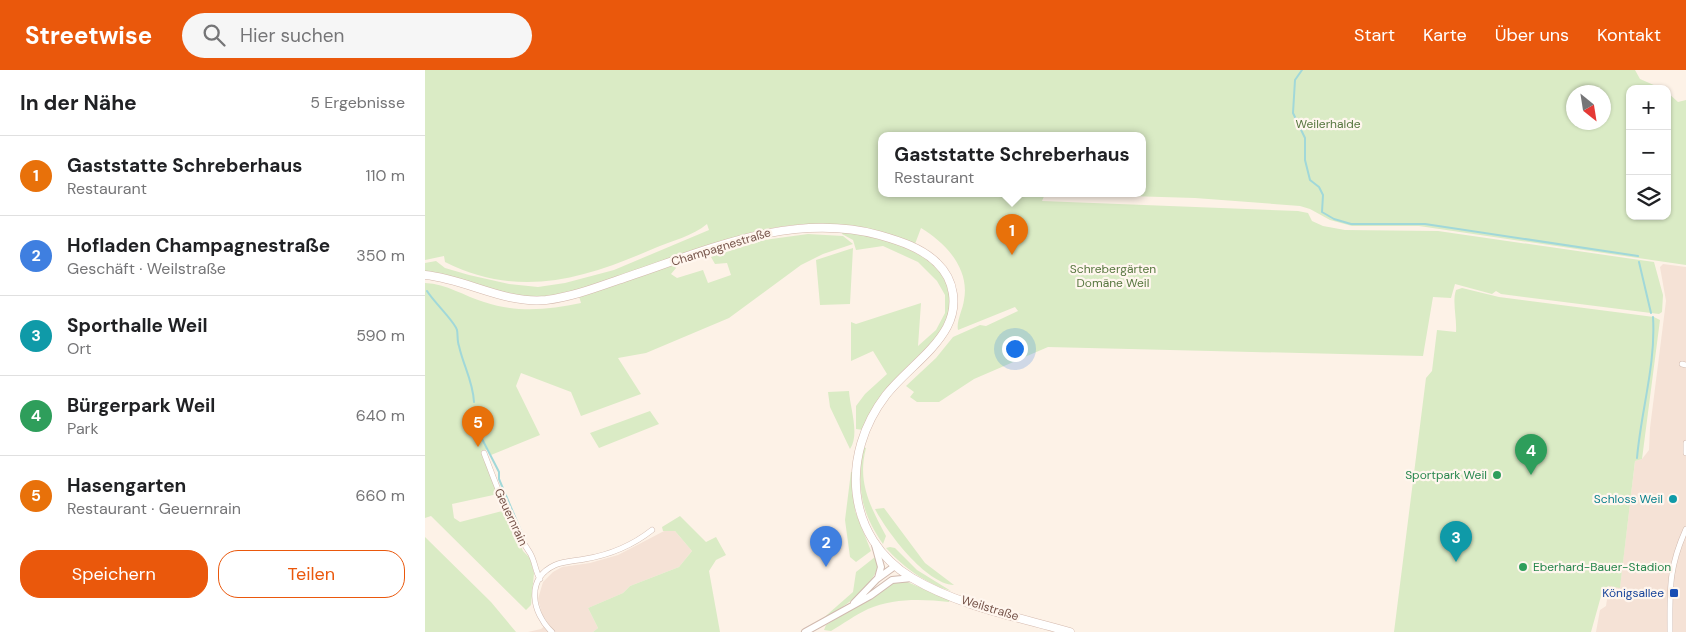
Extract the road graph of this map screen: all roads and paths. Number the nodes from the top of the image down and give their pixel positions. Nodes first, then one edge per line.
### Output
1 (425, 275) edge
2 (1686, 443) edge
3 (484, 453) dead end
4 (1686, 453) edge
5 (1686, 529) edge
6 (652, 530) dead end
7 (883, 560) junction
8 (895, 566) junction
9 (540, 578) junction
10 (913, 578) junction
11 (877, 579) junction
12 (885, 585) junction
13 (852, 606) junction
14 (552, 632) edge
15 (805, 632) edge
16 (1070, 632) edge
17 (1670, 632) edge

1 - 7 main road, Champagnestraße
2 - 4 street
3 - 9 street, Geuernrain
5 - 17 street
6 - 9 street
7 - 8 main road, Champagnestraße
7 - 11 street
8 - 10 main road, Weilstraße
8 - 11 street
8 - 12 street
9 - 14 street
10 - 12 street
10 - 16 main road, Weilstraße
11 - 13 street
12 - 13 street
13 - 15 street

